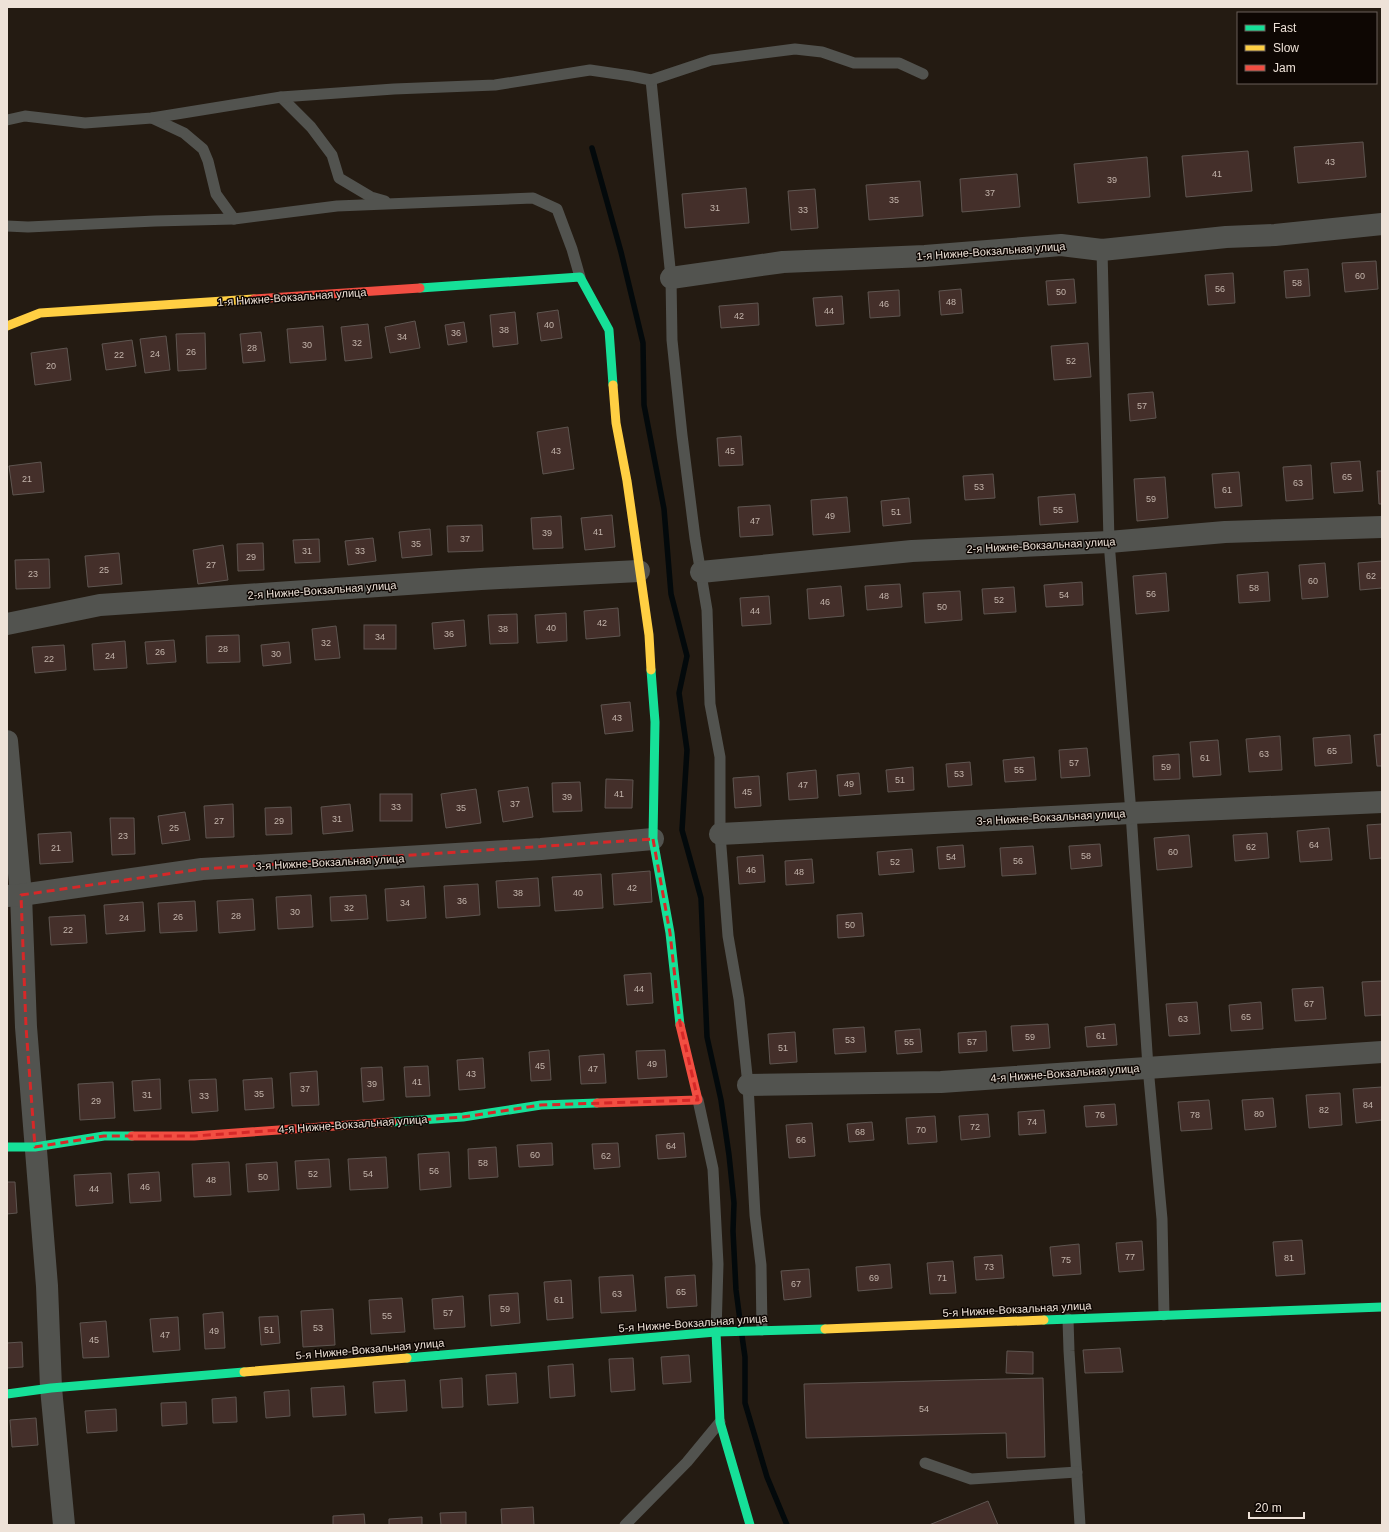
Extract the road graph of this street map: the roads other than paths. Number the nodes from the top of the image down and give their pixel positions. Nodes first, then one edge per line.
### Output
1 (923, 74) dead end
2 (651, 80) junction
3 (282, 97) junction
4 (152, 118) junction
5 (7, 120) edge
6 (395, 204) junction
7 (234, 219) junction
8 (1382, 224) edge
9 (7, 226) edge
10 (1102, 250) junction
11 (580, 277) junction
12 (671, 278) junction
13 (7, 326) edge
14 (1382, 527) edge
15 (1109, 542) junction
16 (638, 571) junction
17 (701, 572) junction
18 (7, 624) edge
19 (7, 741) edge
20 (1382, 802) edge
21 (1131, 812) junction
22 (720, 834) junction
23 (653, 839) junction
24 (14, 896) edge
25 (1382, 1052) edge
26 (1148, 1067) junction
27 (748, 1085) junction
28 (698, 1100) junction
29 (7, 1146) edge
30 (35, 1147) junction
31 (1382, 1307) edge
32 (1164, 1315) junction
33 (1068, 1319) junction
34 (762, 1330) junction
35 (716, 1332) junction
36 (51, 1388) junction
37 (7, 1394) edge
38 (720, 1422) junction
39 (925, 1463) dead end
40 (1077, 1472) junction
41 (64, 1525) edge
42 (625, 1525) edge
43 (750, 1525) edge
44 (1080, 1525) edge

1 - 2 lane
2 - 3 lane
2 - 12 lane
3 - 4 lane
3 - 6 lane
4 - 5 lane
4 - 7 lane
6 - 7 lane
6 - 11 lane
7 - 9 lane
8 - 10 street, 1-я Нижне-Вокзальная улица
10 - 12 street, 1-я Нижне-Вокзальная улица
10 - 15 lane
11 - 13 street, 1-я Нижне-Вокзальная улица
11 - 16 street
12 - 17 lane
14 - 15 street, 2-я Нижне-Вокзальная улица
15 - 17 street, 2-я Нижне-Вокзальная улица
15 - 21 lane
16 - 18 street, 2-я Нижне-Вокзальная улица
16 - 23 street
17 - 22 lane
19 - 24 street
20 - 21 street, 3-я Нижне-Вокзальная улица
21 - 22 street, 3-я Нижне-Вокзальная улица
21 - 26 lane
22 - 27 lane
23 - 24 street, 3-я Нижне-Вокзальная улица
23 - 28 street
24 - 30 street
25 - 26 street, 4-я Нижне-Вокзальная улица
26 - 27 street, 4-я Нижне-Вокзальная улица
26 - 32 lane
27 - 34 lane
28 - 30 street, 4-я Нижне-Вокзальная улица
28 - 35 lane
29 - 30 street, 4-я Нижне-Вокзальная улица
30 - 36 street
31 - 32 street, 5-я Нижне-Вокзальная улица
32 - 33 street, 5-я Нижне-Вокзальная улица
33 - 34 street, 5-я Нижне-Вокзальная улица
33 - 40 lane
34 - 35 street, 5-я Нижне-Вокзальная улица
35 - 36 street, 5-я Нижне-Вокзальная улица
35 - 38 street
36 - 37 street, 5-я Нижне-Вокзальная улица
36 - 41 street
38 - 42 lane
38 - 43 street
39 - 40 lane
40 - 44 lane

